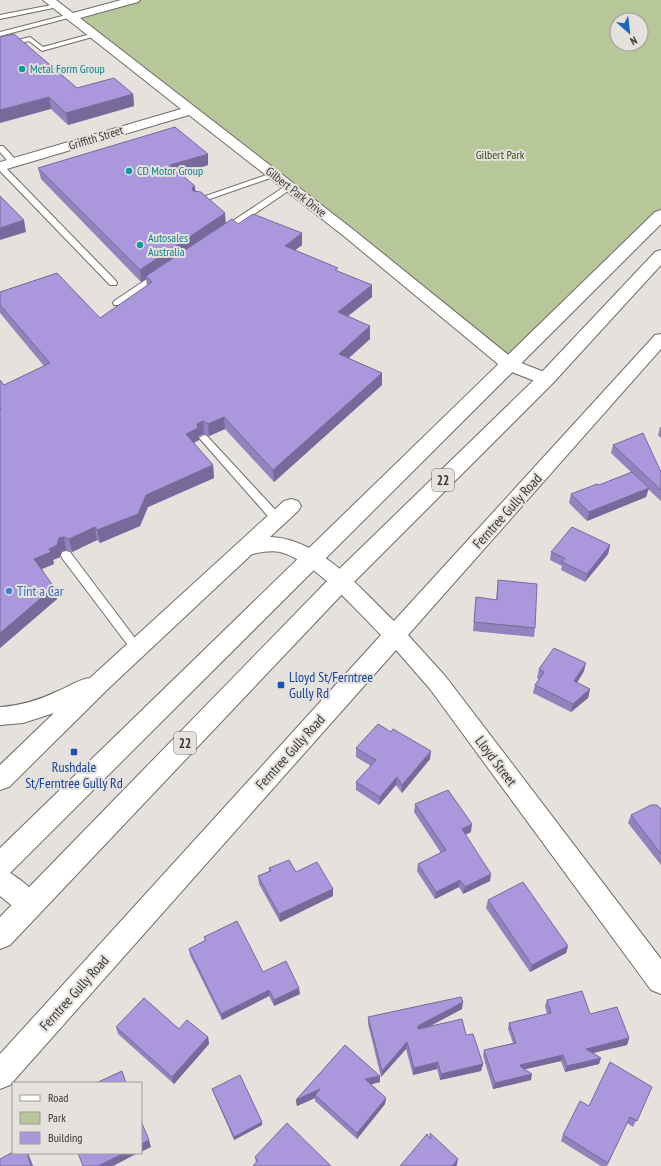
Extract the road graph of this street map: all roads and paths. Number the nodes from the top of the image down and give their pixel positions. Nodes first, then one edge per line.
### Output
1 (134, 0) edge
2 (53, 3) edge
3 (0, 17) edge
4 (70, 17) junction
5 (0, 34) edge
6 (94, 35) junction
7 (0, 46) edge
8 (192, 110) junction
9 (0, 148) edge
10 (14, 163) junction
11 (0, 167) edge
12 (275, 175) junction
13 (290, 187) junction
14 (198, 200) edge
15 (661, 215) edge
16 (220, 234) edge
17 (661, 255) edge
18 (168, 268) edge
19 (113, 283) dead end
20 (117, 303) dead end
21 (661, 339) edge
22 (510, 365) junction
23 (546, 379) junction
24 (204, 438) edge
25 (291, 506) dead end
26 (277, 519) junction
27 (246, 548) junction
28 (66, 554) edge
29 (312, 558) junction
30 (340, 582) junction
31 (395, 635) junction
32 (137, 649) junction
33 (102, 681) junction
34 (0, 716) edge
35 (0, 780) edge
36 (0, 866) edge
37 (0, 880) edge
38 (30, 905) junction
39 (0, 936) edge
40 (661, 981) edge
41 (0, 1075) edge

1 - 4 street
2 - 3 lane
2 - 4 street, Gilbert Park Drive
4 - 5 lane
4 - 6 street, Gilbert Park Drive
6 - 7 lane
6 - 8 street, Gilbert Park Drive
8 - 10 street, Griffith Street
8 - 12 street, Gilbert Park Drive
9 - 10 lane
10 - 11 street, Griffith Street
11 - 19 lane
12 - 13 street, Gilbert Park Drive
12 - 14 lane
13 - 16 lane
13 - 22 street, Gilbert Park Drive
15 - 22 main road, 22
17 - 23 main road, 22
18 - 20 lane
21 - 31 street, Ferntree Gully Road
22 - 23 street, Gilbert Park Drive
22 - 29 main road, 22
23 - 30 main road, 22
24 - 26 lane
25 - 26 street
26 - 27 street
27 - 29 street
27 - 32 street
28 - 32 lane
29 - 30 street, Lloyd Street
29 - 36 main road, 22
30 - 31 street, Lloyd Street
30 - 38 main road, 22
31 - 40 street, Lloyd Street
31 - 41 street, Ferntree Gully Road
32 - 33 street
33 - 34 street
33 - 35 street
37 - 38 street
38 - 39 main road, 22

